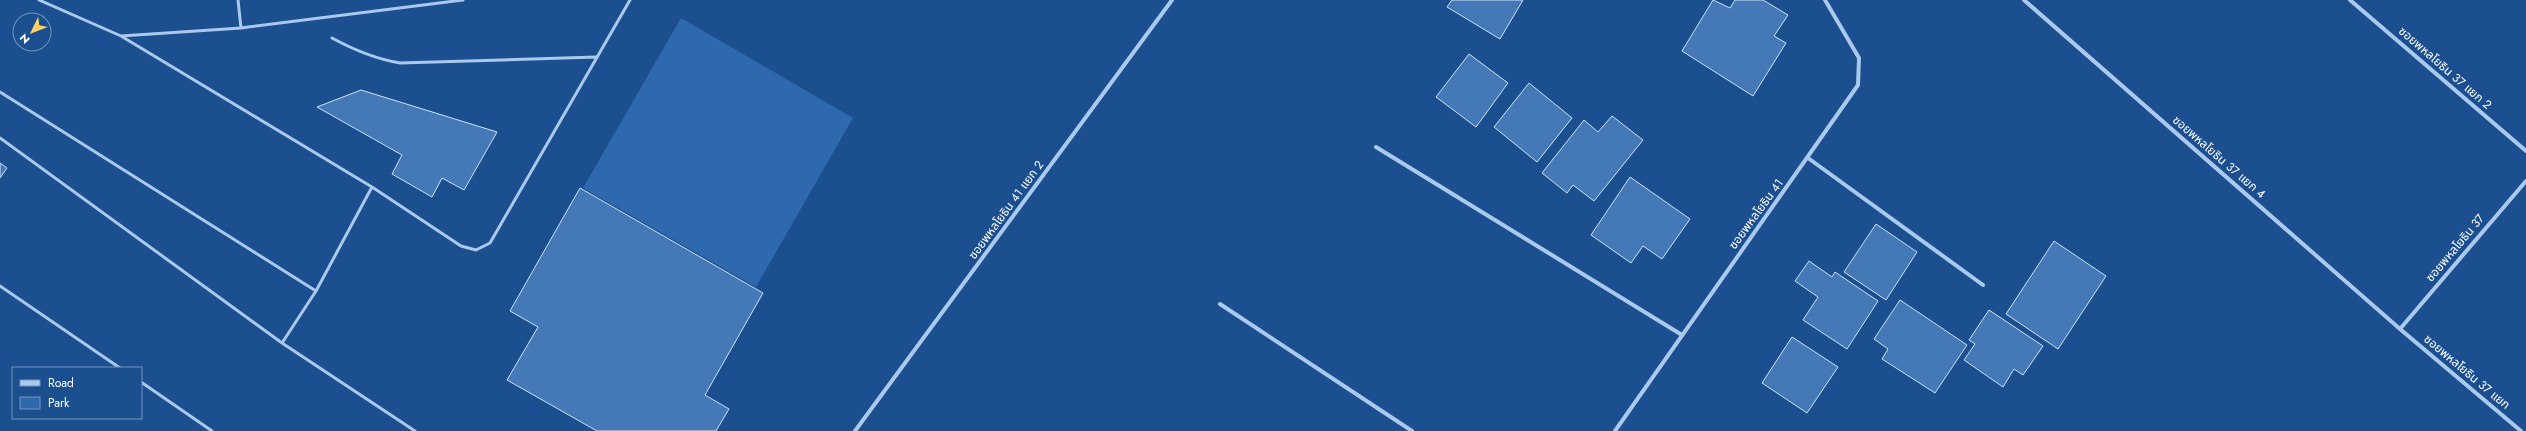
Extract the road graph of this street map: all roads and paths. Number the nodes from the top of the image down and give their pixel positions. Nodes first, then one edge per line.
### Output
1 (39, 0) edge
2 (238, 0) edge
3 (463, 0) edge
4 (630, 0) edge
5 (1172, 0) edge
6 (1825, 0) edge
7 (2024, 0) edge
8 (2350, 0) edge
9 (241, 28) junction
10 (121, 36) junction
11 (332, 38) dead end
12 (596, 57) junction
13 (0, 92) edge
14 (0, 138) edge
15 (1376, 147) dead end
16 (2526, 151) edge
17 (1808, 158) junction
18 (2526, 181) edge
19 (372, 187) junction
20 (1983, 285) dead end
21 (0, 286) edge
22 (316, 291) junction
23 (1220, 304) dead end
24 (2400, 329) junction
25 (1682, 335) junction
26 (282, 343) junction
27 (119, 367) edge
28 (142, 383) edge
29 (212, 431) edge
30 (415, 431) edge
31 (855, 431) edge
32 (1412, 431) edge
33 (1615, 431) edge
34 (2521, 431) edge

1 - 10 lane
2 - 9 lane
3 - 9 lane
4 - 12 lane
5 - 31 street, ซอยพหลโยธิน 41 แยก 2
6 - 17 street, ซอยพหลโยธิน 41
7 - 24 street, ซอยพหลโยธิน 37 แยก 4
8 - 16 street, ซอยพหลโยธิน 37 แยก 2
9 - 10 lane
10 - 19 lane
11 - 12 lane
12 - 19 lane
13 - 22 lane
14 - 26 lane
15 - 25 street
17 - 20 street
17 - 25 street, ซอยพหลโยธิน 41
18 - 24 street, ซอยพหลโยธิน 37
19 - 22 lane
21 - 27 lane
22 - 26 lane
23 - 32 street
24 - 34 street, ซอยพหลโยธิน 37 แยก
25 - 33 street, ซอยพหลโยธิน 41
26 - 30 lane
28 - 29 lane

